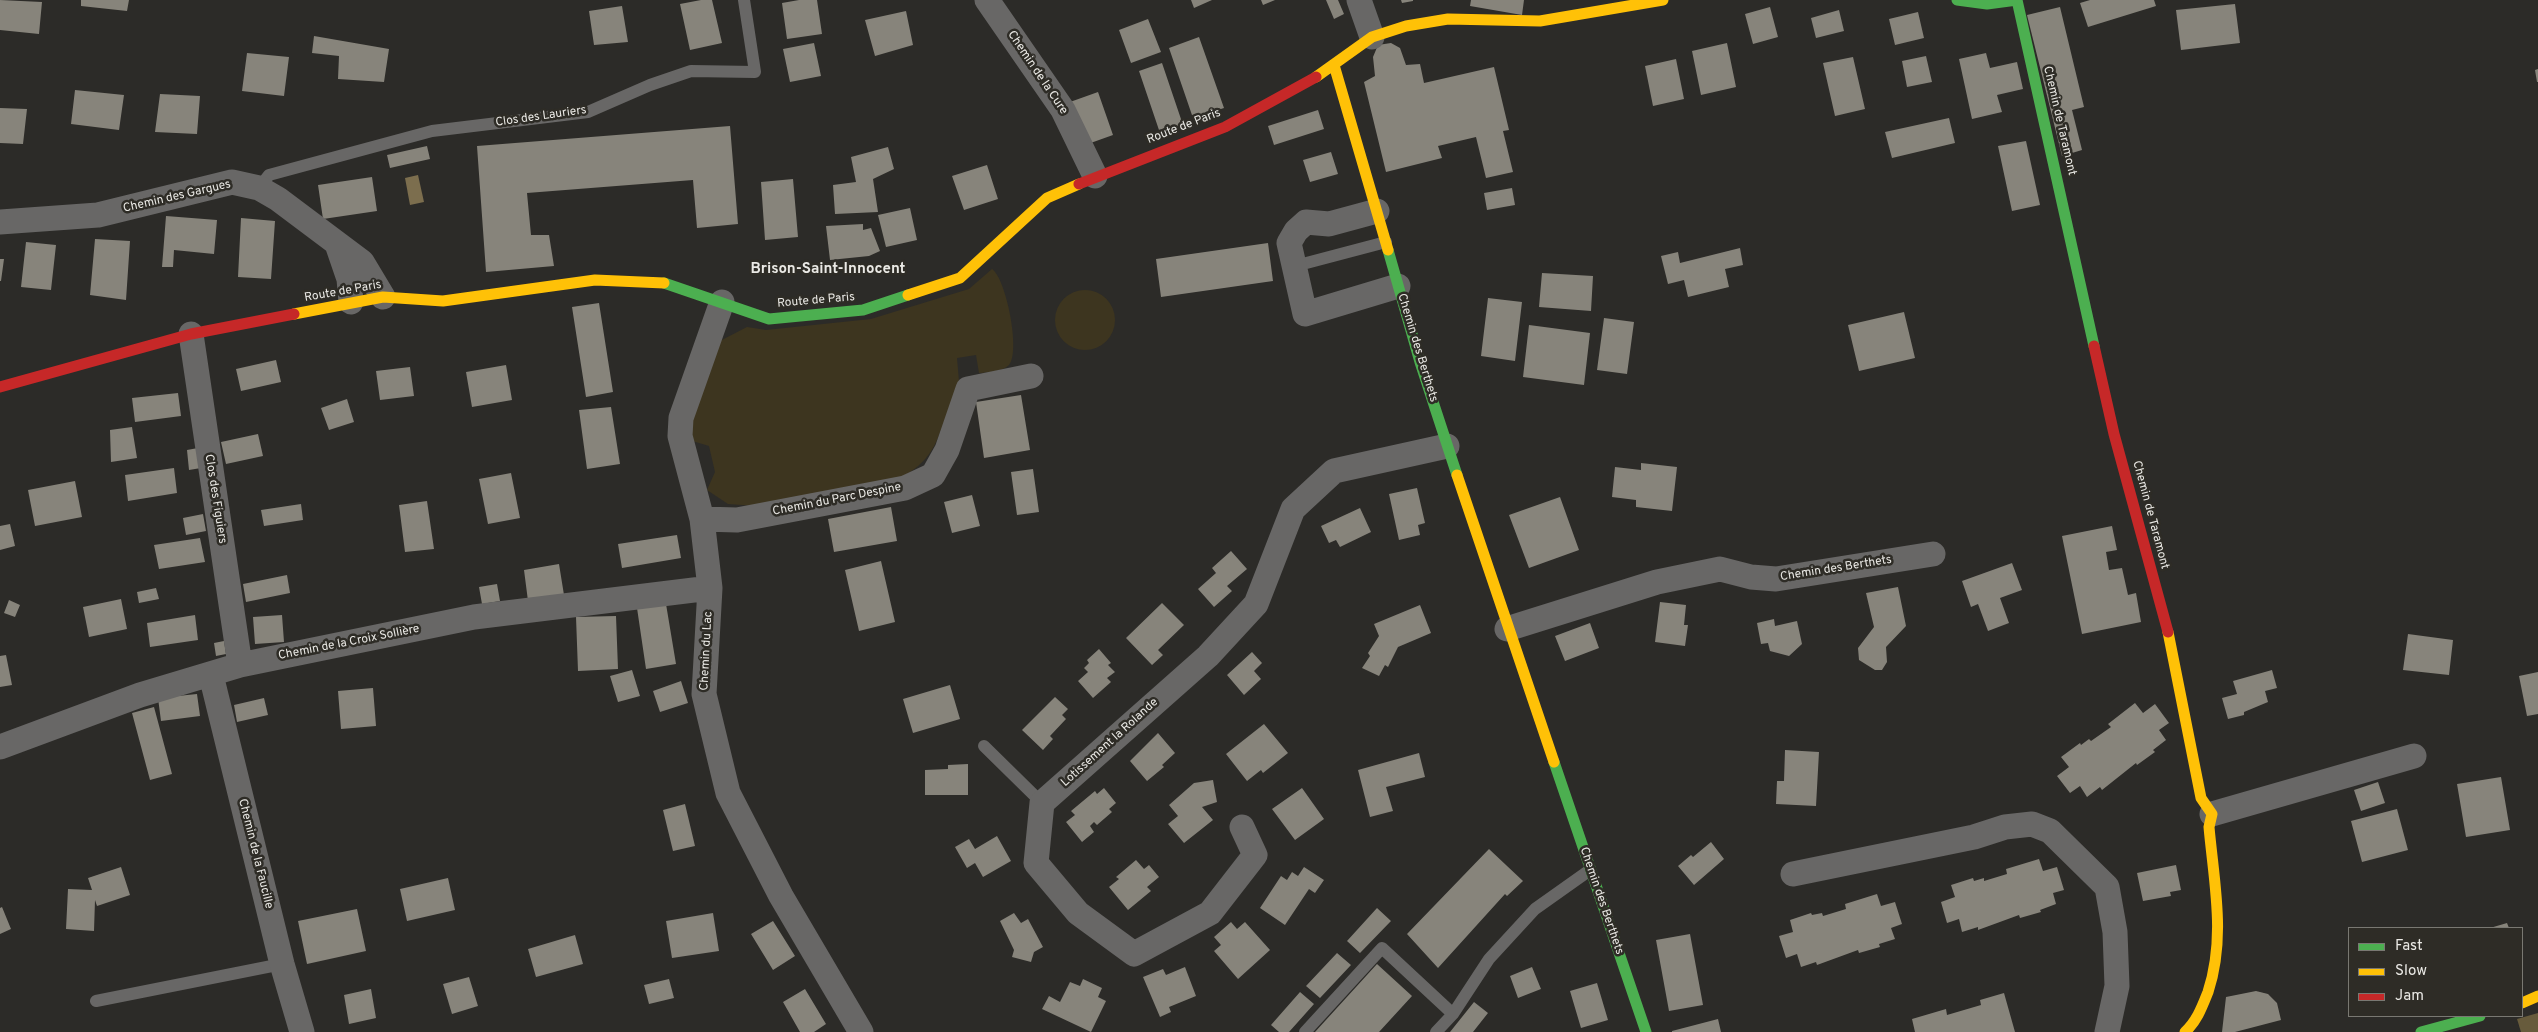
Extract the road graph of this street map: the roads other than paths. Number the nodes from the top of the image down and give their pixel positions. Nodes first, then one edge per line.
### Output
1 (744, 0) edge
2 (987, 0) edge
3 (1359, 0) edge
4 (1663, 0) edge
5 (1957, 0) edge
6 (2017, 0) edge
7 (1587, 7) edge
8 (1372, 37) junction
9 (1334, 65) junction
10 (1095, 176) junction
11 (259, 188) junction
12 (1377, 211) junction
13 (0, 222) edge
14 (1386, 242) junction
15 (337, 244) junction
16 (1294, 266) junction
17 (1398, 286) junction
18 (383, 297) junction
19 (351, 302) junction
20 (722, 302) junction
21 (191, 334) junction
22 (1031, 376) dead end
23 (0, 387) edge
24 (1447, 446) junction
25 (702, 519) junction
26 (1933, 554) dead end
27 (710, 588) junction
28 (1507, 629) junction
29 (240, 665) junction
30 (211, 675) junction
31 (984, 746) dead end
32 (0, 747) edge
33 (2414, 756) dead end
34 (1042, 803) junction
35 (2212, 814) junction
36 (1242, 827) dead end
37 (1590, 870) junction
38 (1793, 874) dead end
39 (282, 964) junction
40 (2538, 996) edge
41 (96, 1001) dead end
42 (2523, 1003) edge
43 (1453, 1014) junction
44 (2476, 1017) edge
45 (302, 1032) edge
46 (862, 1032) edge
47 (1306, 1032) edge
48 (1436, 1032) edge
49 (1646, 1032) edge
50 (2107, 1032) edge
51 (2184, 1032) edge
52 (2421, 1032) edge

1 - 11 lane, Clos des Lauriers
2 - 10 street, Chemin de la Cure
3 - 8 street
4 - 7 street, Route de Paris
5 - 6 street
6 - 35 street, Chemin de Taramont
7 - 8 street, Route de Paris
8 - 9 street, Route de Paris
9 - 10 street, Route de Paris
9 - 12 street, Chemin des Berthets
10 - 20 street, Route de Paris
11 - 13 street, Chemin des Gargues
11 - 15 street, Chemin des Gargues
12 - 14 street, Chemin des Berthets
12 - 16 street
14 - 16 lane
14 - 17 street, Chemin des Berthets
15 - 18 street, Chemin des Gargues
15 - 19 street
16 - 17 street
17 - 24 street, Chemin des Berthets
18 - 19 street, Route de Paris
18 - 20 street, Route de Paris
19 - 21 street, Route de Paris
20 - 25 street, Chemin du Lac
21 - 23 street, Route de Paris
21 - 29 street, Clos des Figuiers
22 - 25 street, Chemin du Parc Despine
24 - 28 street, Chemin des Berthets
24 - 34 street, Lotissement la Rolande
25 - 27 street, Chemin du Lac
26 - 28 street, Chemin des Berthets
27 - 29 street, Chemin de la Croix Sollière
27 - 46 street, Chemin du Lac
28 - 37 street, Chemin des Berthets
29 - 30 street, Chemin de la Croix Sollière
30 - 32 street, Chemin de la Croix Sollière
30 - 39 street, Chemin de la Faucille
31 - 34 lane
33 - 35 street
34 - 36 street
35 - 51 street
37 - 43 lane
37 - 49 street, Chemin des Berthets
38 - 50 street
39 - 41 lane
39 - 45 street, Chemin de la Faucille
40 - 42 street
43 - 47 lane
43 - 48 lane
44 - 52 street

